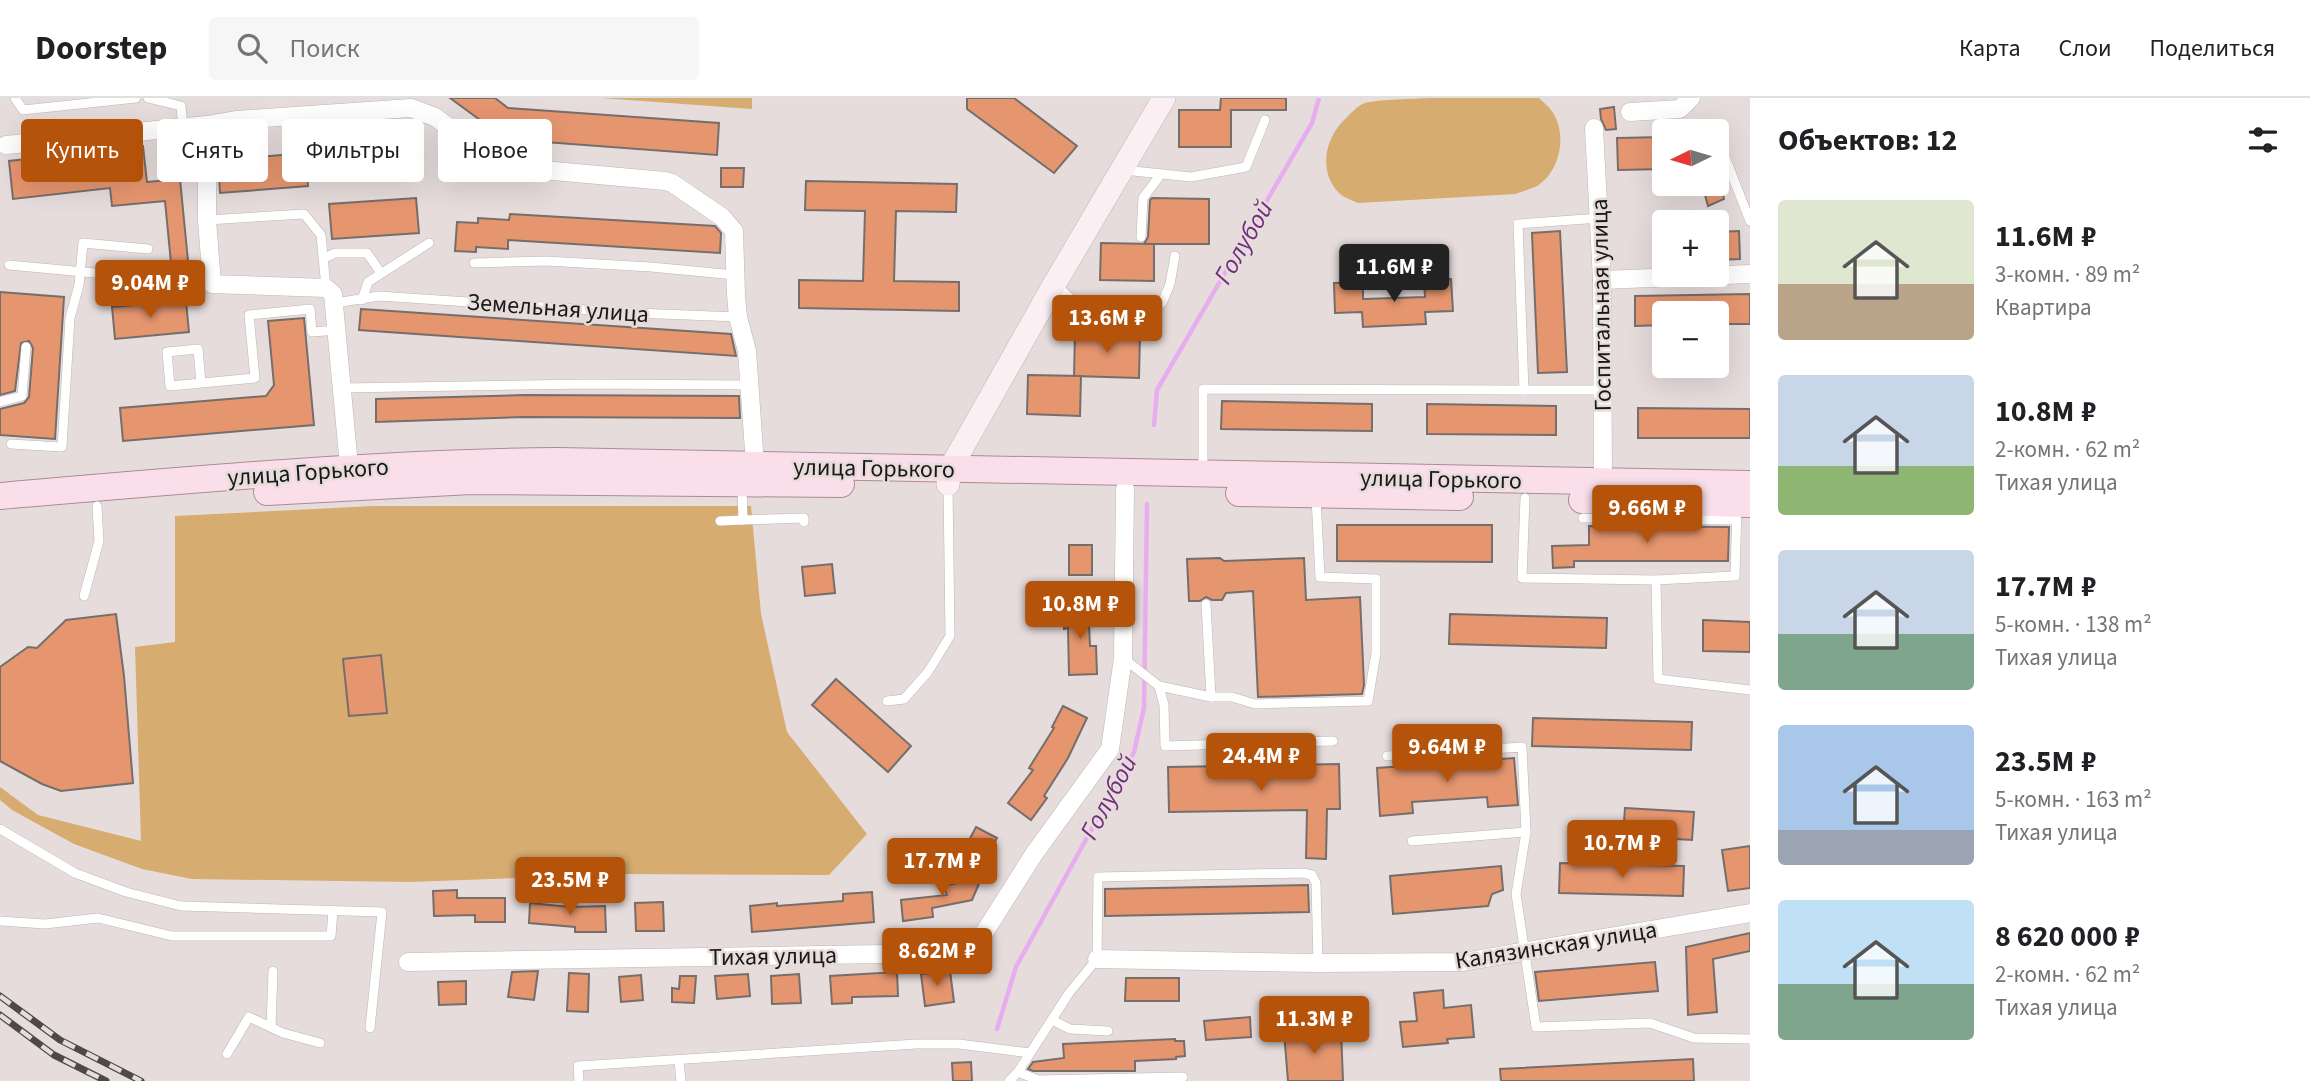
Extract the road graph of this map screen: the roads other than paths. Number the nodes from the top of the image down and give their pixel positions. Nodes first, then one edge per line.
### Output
1 (15, 98) edge
2 (136, 98) edge
3 (148, 98) edge
4 (1164, 98) edge
5 (1691, 98) edge
6 (1630, 112) dead end
7 (182, 119) edge
8 (250, 119) edge
9 (1265, 120) dead end
10 (1594, 128) dead end
11 (157, 130) edge
12 (6, 145) dead end
13 (1729, 167) edge
14 (1122, 170) junction
15 (1161, 174) junction
16 (207, 182) edge
17 (1600, 219) junction
18 (207, 220) junction
19 (1750, 221) edge
20 (1141, 237) dead end
21 (429, 243) dead end
22 (148, 249) dead end
23 (1175, 256) dead end
24 (324, 259) junction
25 (474, 263) dead end
26 (9, 265) dead end
27 (79, 273) junction
28 (381, 273) junction
29 (1750, 274) edge
30 (735, 275) junction
31 (1602, 280) junction
32 (1055, 283) junction
33 (212, 284) junction
34 (331, 296) junction
35 (362, 300) junction
36 (738, 317) junction
37 (338, 330) junction
38 (26, 347) dead end
39 (201, 383) junction
40 (750, 385) junction
41 (343, 388) junction
42 (1524, 390) junction
43 (1604, 390) junction
44 (0, 402) edge
45 (12, 444) dead end
46 (1203, 474) junction
47 (748, 475) junction
48 (350, 477) junction
49 (949, 477) junction
50 (1603, 482) junction
51 (1125, 489) junction
52 (1316, 495) junction
53 (0, 496) edge
54 (1525, 498) junction
55 (1743, 503) edge
56 (97, 506) junction
57 (0, 513) edge
58 (1583, 518) dead end
59 (743, 520) junction
60 (720, 521) dead end
61 (804, 522) dead end
62 (1656, 580) junction
63 (84, 596) dead end
64 (1206, 604) dead end
65 (1127, 662) junction
66 (1159, 686) junction
67 (1750, 690) edge
68 (1211, 697) junction
69 (887, 701) dead end
70 (1333, 741) dead end
71 (1387, 756) dead end
72 (0, 829) edge
73 (1526, 832) junction
74 (1412, 841) dead end
75 (332, 910) junction
76 (1750, 913) edge
77 (0, 921) edge
78 (1524, 953) junction
79 (1097, 959) junction
80 (408, 962) dead end
81 (1318, 963) junction
82 (274, 971) dead end
83 (1052, 1020) junction
84 (271, 1027) junction
85 (370, 1028) dead end
86 (1108, 1031) dead end
87 (1750, 1039) edge
88 (320, 1043) dead end
89 (1030, 1053) junction
90 (227, 1054) dead end
91 (679, 1060) junction
92 (1018, 1072) junction
93 (1183, 1077) dead end
94 (579, 1081) edge
95 (681, 1081) edge
96 (1009, 1081) edge

1 - 2 lane
3 - 7 lane
4 - 14 main road
5 - 6 street
8 - 30 street
9 - 15 lane
10 - 17 street, Госпитальная улица
11 - 12 street
13 - 19 lane
14 - 15 lane
14 - 32 main road
15 - 20 lane
16 - 18 street
17 - 31 street, Госпитальная улица
17 - 42 lane
18 - 24 lane
18 - 33 street
21 - 28 lane
22 - 27 lane
23 - 32 lane
24 - 28 lane
24 - 34 lane
25 - 30 lane
26 - 27 lane
27 - 33 lane
27 - 45 lane
28 - 35 lane
29 - 31 street
30 - 36 street
31 - 43 street, Госпитальная улица
32 - 49 main road
33 - 34 street
34 - 35 lane, Земельная улица
34 - 37 street
35 - 36 lane, Земельная улица
36 - 40 street
37 - 39 lane
37 - 41 street
38 - 44 lane
39 - 39 lane
40 - 41 lane
40 - 47 street
41 - 48 street
42 - 43 lane
42 - 46 lane
43 - 50 street, Госпитальная улица
46 - 49 main road, улица Горького
46 - 50 main road, улица Горького
47 - 48 main road, улица Горького
47 - 49 main road, улица Горького
47 - 59 lane
48 - 53 main road, улица Горького
48 - 56 main road, улица Горького
49 - 51 main road, улица Горького
49 - 69 lane
50 - 55 main road, улица Горького
51 - 52 main road, улица Горького
51 - 65 street, Тихая улица
52 - 54 main road, улица Горького
52 - 68 lane
54 - 55 main road, улица Горького
54 - 62 lane
55 - 58 lane
55 - 62 lane
56 - 57 main road, улица Горького
56 - 63 lane
59 - 60 lane
59 - 61 lane
62 - 67 lane
64 - 68 lane
65 - 66 lane
65 - 80 street, Тихая улица
66 - 68 lane
66 - 70 lane
71 - 73 lane
72 - 75 lane
73 - 74 lane
73 - 78 lane
75 - 77 lane
75 - 85 lane
76 - 78 street, Калязинская улица
78 - 81 street, Калязинская улица
78 - 87 lane
79 - 81 street, Калязинская улица
79 - 81 lane
79 - 83 lane
82 - 84 lane
83 - 86 lane
83 - 89 lane
84 - 88 lane
84 - 90 lane
89 - 91 lane
89 - 92 lane
91 - 94 lane
91 - 95 lane
92 - 93 lane
92 - 96 lane

